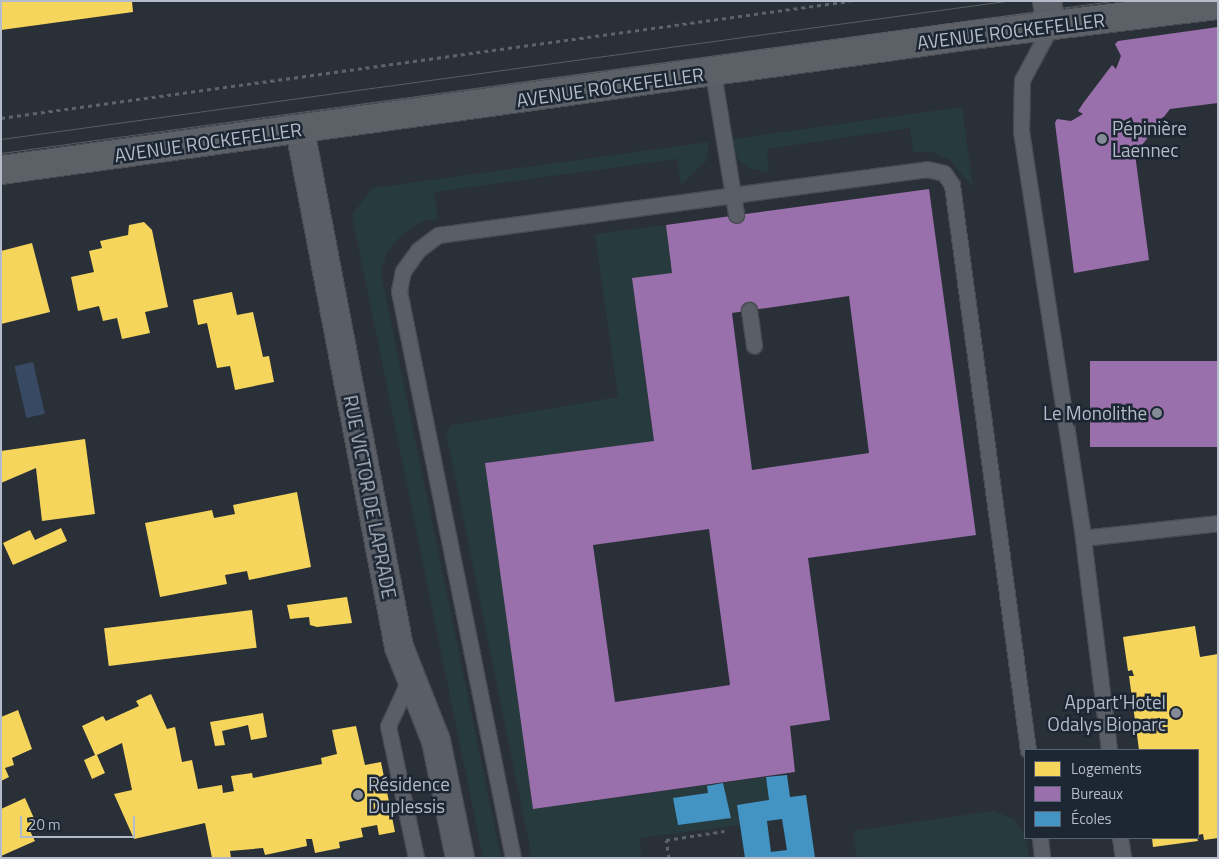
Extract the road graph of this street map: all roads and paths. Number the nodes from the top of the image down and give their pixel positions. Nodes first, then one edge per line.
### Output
1 (850, 1) edge
2 (1218, 5) edge
3 (1049, 14) edge
4 (713, 73) junction
5 (1, 118) edge
6 (300, 130) junction
7 (1, 170) edge
8 (733, 195) junction
9 (736, 215) dead end
10 (749, 310) dead end
11 (754, 346) dead end
12 (1218, 523) edge
13 (1083, 538) junction
14 (411, 676) junction
15 (1028, 749) edge
16 (1109, 749) edge
17 (724, 831) dead end
18 (1040, 839) edge
19 (1120, 839) edge
20 (416, 858) edge
21 (460, 858) edge
22 (513, 858) edge
23 (669, 858) edge
24 (1042, 858) edge
25 (1123, 858) edge

1 - 5 path
2 - 3 main road, AVENUE ROCKEFELLER
3 - 4 main road, AVENUE ROCKEFELLER
3 - 13 lane
4 - 6 main road, AVENUE ROCKEFELLER
4 - 8 lane
6 - 7 main road, AVENUE ROCKEFELLER
6 - 14 street, RUE VICTOR DE LAPRADE
8 - 9 lane
8 - 15 lane
8 - 22 lane
10 - 11 lane
12 - 13 lane
13 - 16 lane
14 - 20 lane
14 - 21 street, RUE VICTOR DE LAPRADE
17 - 23 path
18 - 24 lane
19 - 25 lane

